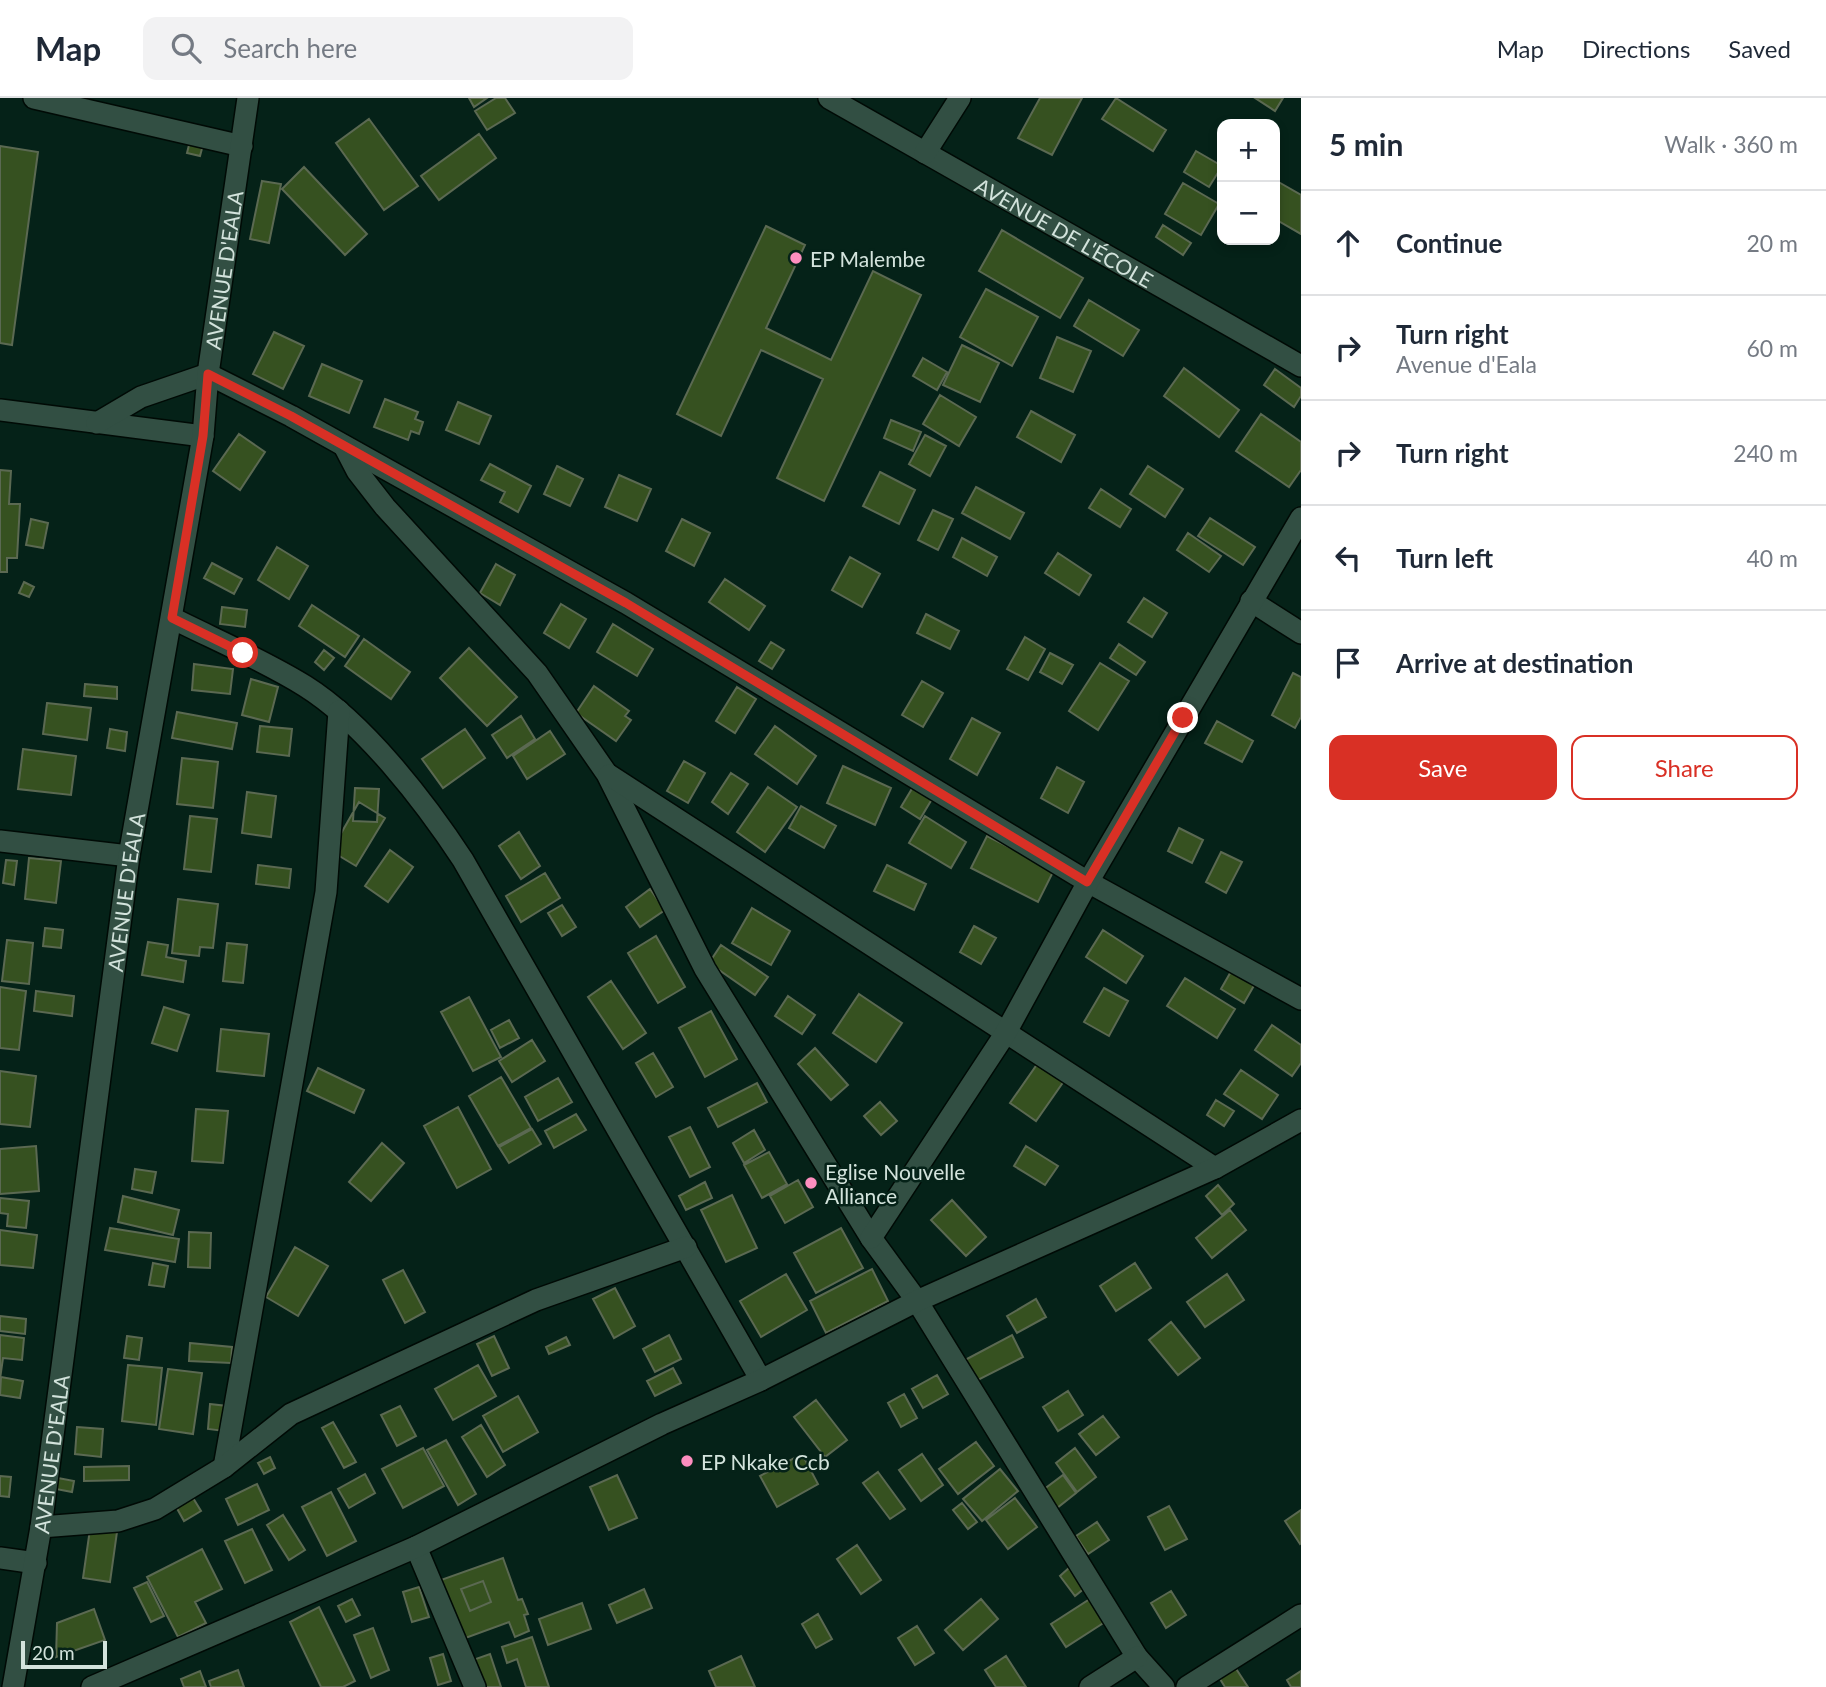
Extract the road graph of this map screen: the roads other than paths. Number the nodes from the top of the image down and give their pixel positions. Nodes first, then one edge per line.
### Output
1 (34, 98) edge
2 (248, 98) edge
3 (828, 98) edge
4 (960, 98) edge
5 (242, 146) junction
6 (925, 153) junction
7 (1301, 366) edge
8 (208, 374) junction
9 (0, 410) edge
10 (97, 423) junction
11 (203, 436) junction
12 (344, 446) junction
13 (1301, 518) edge
14 (1251, 601) junction
15 (172, 618) junction
16 (1301, 633) edge
17 (339, 711) junction
18 (607, 774) junction
19 (0, 841) edge
20 (129, 856) junction
21 (1087, 882) junction
22 (1301, 999) edge
23 (1005, 1034) junction
24 (1301, 1120) edge
25 (1215, 1168) junction
26 (871, 1238) junction
27 (686, 1247) junction
28 (917, 1301) junction
29 (761, 1380) junction
30 (224, 1467) junction
31 (41, 1527) junction
32 (416, 1546) junction
33 (0, 1558) edge
34 (36, 1563) junction
35 (1301, 1615) edge
36 (1137, 1657) junction
37 (13, 1687) edge
38 (92, 1687) edge
39 (475, 1687) edge
40 (1090, 1687) edge
41 (1164, 1687) edge
42 (1187, 1687) edge

1 - 5 street
2 - 5 street, AVENUE D'EALA
3 - 6 street, AVENUE DE L'ÉCOLE
4 - 6 street
5 - 8 street, AVENUE D'EALA
6 - 7 street, AVENUE DE L'ÉCOLE
8 - 10 street
8 - 11 street, AVENUE D'EALA
8 - 12 street
9 - 10 street
10 - 11 street
11 - 15 street, AVENUE D'EALA
12 - 18 street
12 - 21 street
13 - 14 street
14 - 16 street
14 - 21 street
15 - 17 street
15 - 20 street, AVENUE D'EALA
17 - 27 street
17 - 30 street
18 - 23 street
18 - 26 street
19 - 20 street
20 - 31 street, AVENUE D'EALA
21 - 22 street
21 - 23 street
23 - 25 street
23 - 26 street
24 - 25 street
25 - 28 street
26 - 28 street
27 - 29 street
27 - 30 street
28 - 29 street
28 - 36 street
29 - 32 street
30 - 31 street
31 - 34 street, AVENUE D'EALA
32 - 38 street
32 - 39 street
33 - 34 street
34 - 37 street, AVENUE D'EALA
35 - 42 street
36 - 40 street
36 - 41 street

